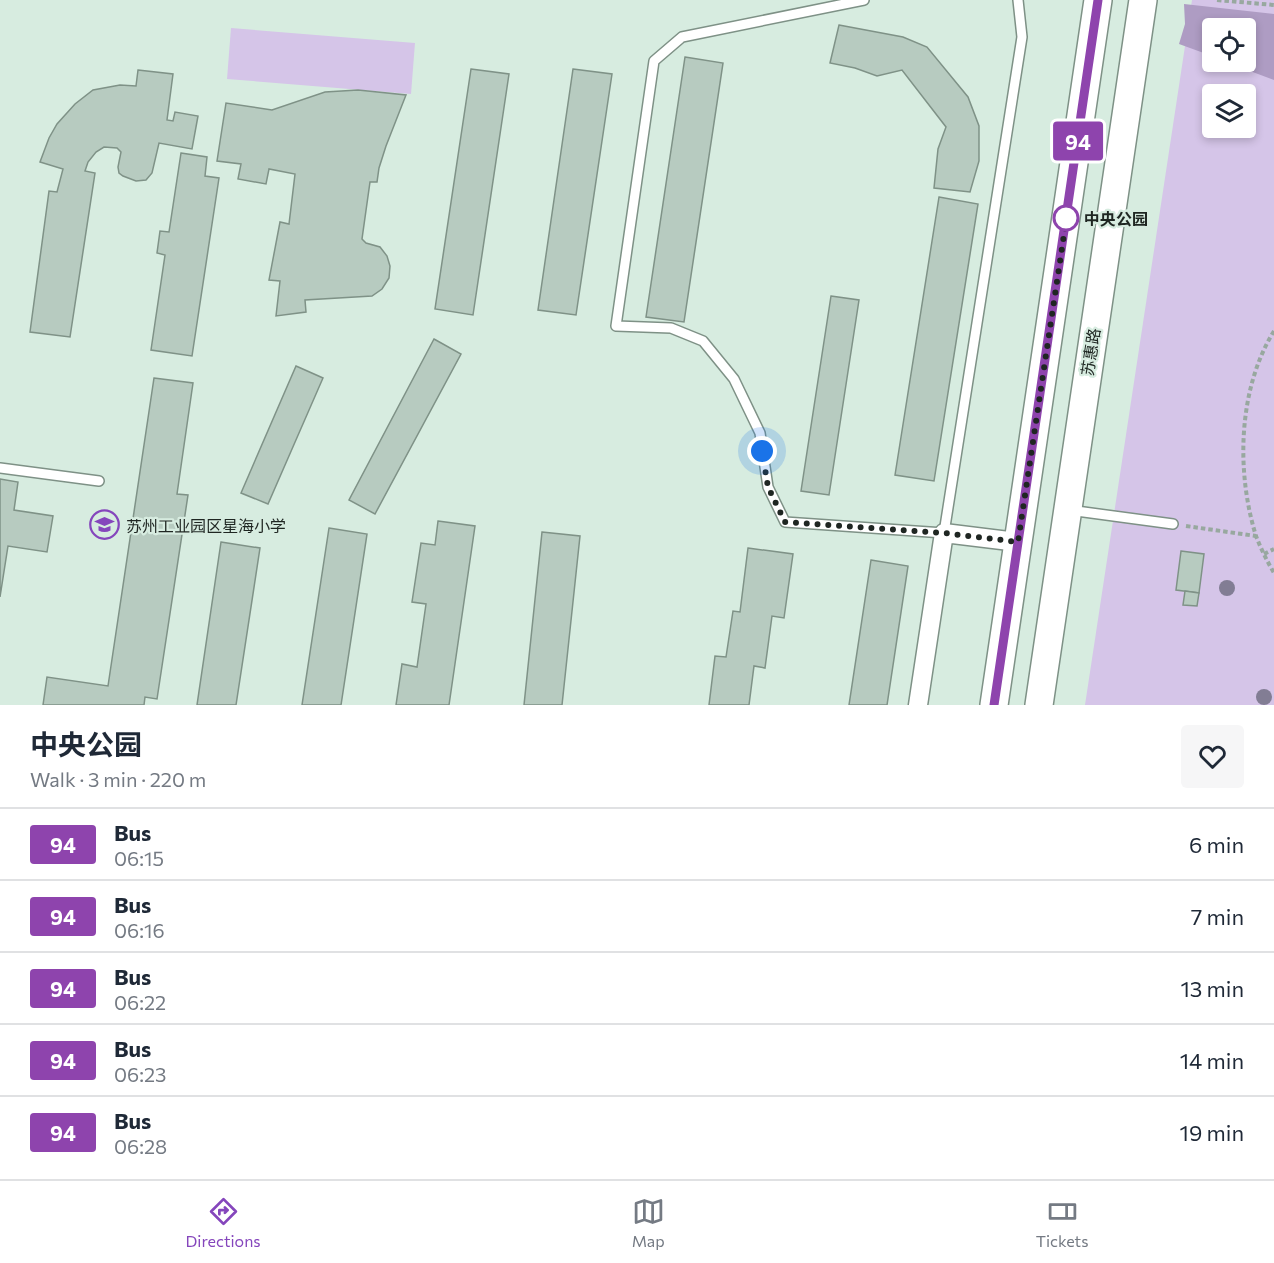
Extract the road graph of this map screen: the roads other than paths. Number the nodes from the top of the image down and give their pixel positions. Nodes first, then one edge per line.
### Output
1 (864, 0) edge
2 (1018, 0) edge
3 (1098, 0) edge
4 (1143, 0) edge
5 (0, 468) edge
6 (99, 481) dead end
7 (1067, 510) junction
8 (1173, 524) road end
9 (944, 533) junction
10 (1018, 542) junction
11 (918, 705) edge
12 (994, 705) edge
13 (1039, 705) edge

1 - 9 lane
2 - 9 lane
3 - 10 main road
4 - 7 main road, 苏惠路
5 - 6 lane
7 - 8 lane
7 - 13 main road, 苏惠路
9 - 10 street
9 - 11 street
10 - 12 main road

